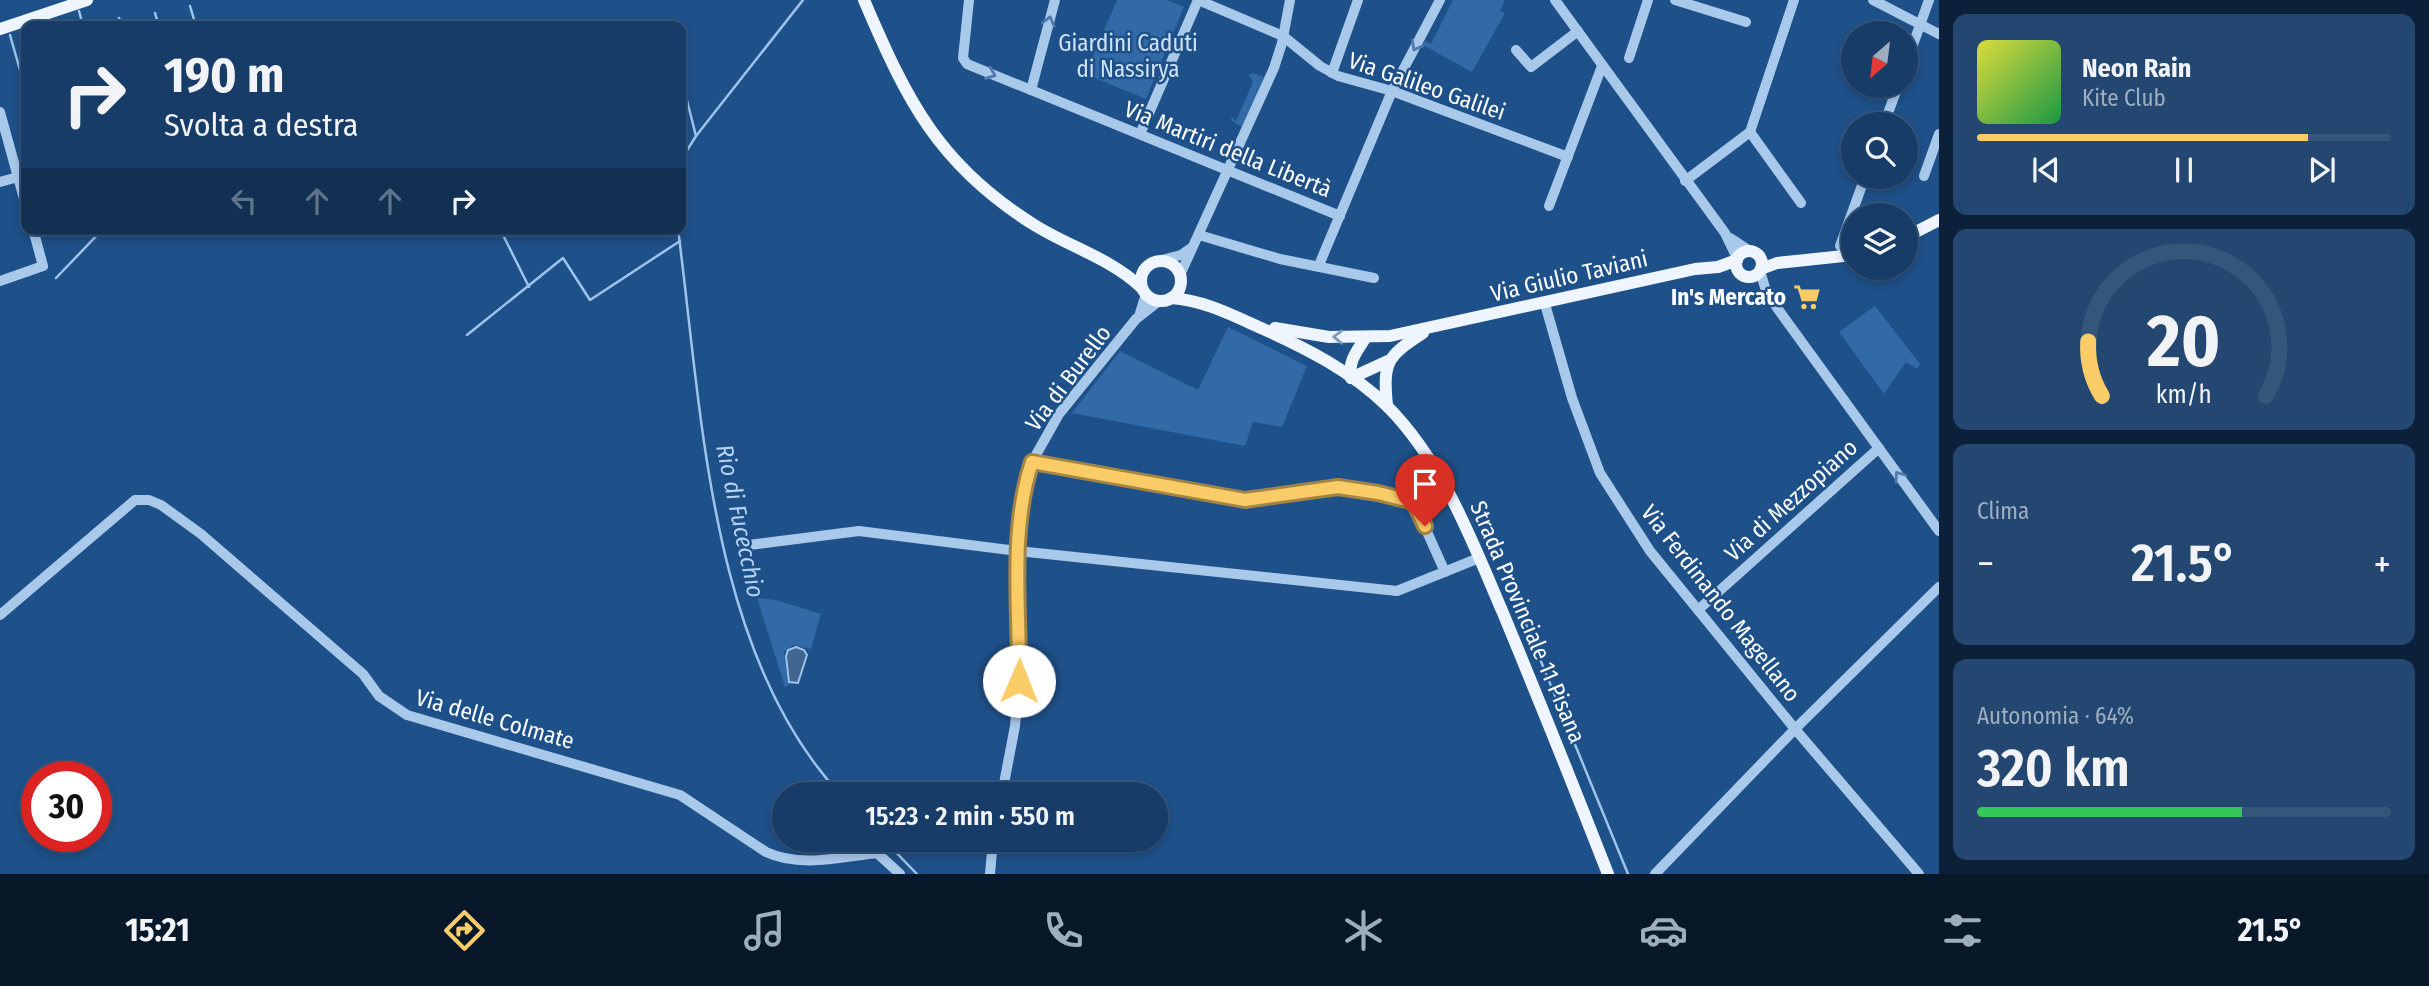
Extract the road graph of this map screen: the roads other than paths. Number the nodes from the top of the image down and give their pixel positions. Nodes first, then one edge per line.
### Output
1 (87, 0) edge
2 (864, 0) edge
3 (969, 0) edge
4 (1055, 0) edge
5 (1198, 0) edge
6 (1290, 0) edge
7 (1358, 0) edge
8 (1440, 0) edge
9 (1555, 0) edge
10 (1648, 0) edge
11 (1675, 0) edge
12 (1794, 0) edge
13 (1873, 0) edge
14 (1929, 0) edge
15 (24, 21) edge
16 (21, 22) edge
17 (1746, 22) dead end
18 (1920, 25) junction
19 (0, 29) edge
20 (1918, 31) edge
21 (1578, 32) junction
22 (1939, 34) edge
23 (1283, 36) junction
24 (1516, 50) dead end
25 (1629, 58) dead end
26 (1602, 66) junction
27 (1332, 73) junction
28 (1031, 90) junction
29 (1392, 91) junction
30 (0, 112) edge
31 (1750, 132) junction
32 (1140, 134) junction
33 (1939, 134) edge
34 (1567, 156) junction
35 (1228, 170) junction
36 (1924, 176) dead end
37 (18, 177) junction
38 (1685, 181) junction
39 (0, 182) edge
40 (21, 188) edge
41 (1860, 189) edge
42 (1801, 203) dead end
43 (1549, 206) dead end
44 (1340, 216) junction
45 (1939, 220) edge
46 (1918, 231) edge
47 (1725, 233) junction
48 (35, 235) edge
49 (1199, 235) junction
50 (1840, 246) dead end
51 (1191, 248) junction
52 (1841, 256) edge
53 (1737, 259) junction
54 (1758, 262) junction
55 (1152, 263) junction
56 (1319, 265) junction
57 (1116, 266) junction
58 (1718, 267) junction
59 (1742, 275) junction
60 (1181, 278) junction
61 (1374, 278) dead end
62 (0, 281) edge
63 (1144, 291) junction
64 (1165, 300) junction
65 (1199, 302) junction
66 (1545, 304) junction
67 (1136, 319) junction
68 (1244, 320) junction
69 (1430, 328) junction
70 (1366, 337) junction
71 (1388, 361) junction
72 (1351, 378) junction
73 (1387, 406) junction
74 (1879, 448) junction
75 (1032, 462) junction
76 (1939, 531) edge
77 (749, 545) dead end
78 (1018, 551) junction
79 (1479, 558) junction
80 (1445, 572) junction
81 (1939, 587) edge
82 (1698, 610) junction
83 (0, 615) edge
84 (1795, 729) junction
85 (1004, 782) edge
86 (992, 852) edge
87 (900, 874) edge
88 (990, 874) edge
89 (1608, 874) edge
90 (1655, 874) edge
91 (1919, 874) edge

1 - 15 main road
2 - 57 main road, Strada Provinciale 11 Pisana
3 -> 28 street, Via Martiri della Libertà
28 -> 4 street
5 - 23 street, Via Galileo Galilei
5 - 32 street
6 - 23 street
7 - 27 street
8 -> 29 street
9 - 21 street
10 - 25 street
11 - 17 street
12 - 31 street
13 - 18 street
14 - 18 street
16 - 19 main road
18 - 20 street
18 - 22 street
21 - 24 street
21 - 26 street
23 - 27 street, Via Galileo Galilei
23 - 35 street
26 - 34 street
26 - 38 street
27 - 29 street, Via Galileo Galilei
28 - 32 street, Via Martiri della Libertà
29 - 34 street, Via Galileo Galilei
29 - 44 street
30 - 37 street
31 - 38 street
31 - 42 street
32 - 35 street, Via Martiri della Libertà
33 - 36 street
34 - 43 street
35 - 44 street, Via Martiri della Libertà
35 - 49 street
37 - 39 street
37 - 40 street
38 - 47 street
41 - 50 street
44 - 56 street
45 - 46 main road
47 - 53 street
47 - 54 street
48 - 62 street
49 - 51 street
49 - 56 street
51 - 55 street
51 - 60 street
52 - 54 main road
53 - 54 main road, Via Giulio Taviani
53 - 58 main road, Via Giulio Taviani
53 - 59 main road
54 - 59 main road
54 - 74 street
55 - 57 main road, Strada Provinciale 11 Pisana
55 - 60 main road, Strada Provinciale 11 Pisana
55 - 63 main road
56 - 61 street
57 - 63 main road, Strada Provinciale 11 Pisana
58 - 59 main road, Via Giulio Taviani
58 - 66 main road, Via Giulio Taviani
60 - 64 main road
60 - 65 main road, Strada Provinciale 11 Pisana
63 - 64 main road, Strada Provinciale 11 Pisana
63 - 67 street, Via di Burello
64 - 65 main road, Strada Provinciale 11 Pisana
64 - 67 street, Via di Burello
65 - 68 main road, Strada Provinciale 11 Pisana
66 - 69 main road, Via Giulio Taviani
66 - 82 street, Via Ferdinando Magellano
67 - 75 street, Via di Burello
70 -> 68 main road, Via Giulio Taviani
68 - 72 main road, Strada Provinciale 11 Pisana
69 - 70 main road, Via Giulio Taviani
69 - 71 main road, Via Giulio Taviani
70 - 72 main road
71 - 72 main road, Via Giulio Taviani
71 - 73 main road
72 - 73 main road, Strada Provinciale 11 Pisana
73 - 79 main road, Strada Provinciale 11 Pisana
76 -> 74 street
74 - 82 street, Via di Mezzopiano
75 - 78 street, Via di Burello
75 - 80 street
77 - 78 street
78 - 80 street
78 - 85 street, Via di Burello
79 - 80 street
79 - 89 main road, Strada Provinciale 11 Pisana
81 - 84 street
82 - 84 street, Via Ferdinando Magellano
83 - 87 street, Via delle Colmate
84 - 90 street
84 - 91 street, Via Ferdinando Magellano
86 - 88 street

